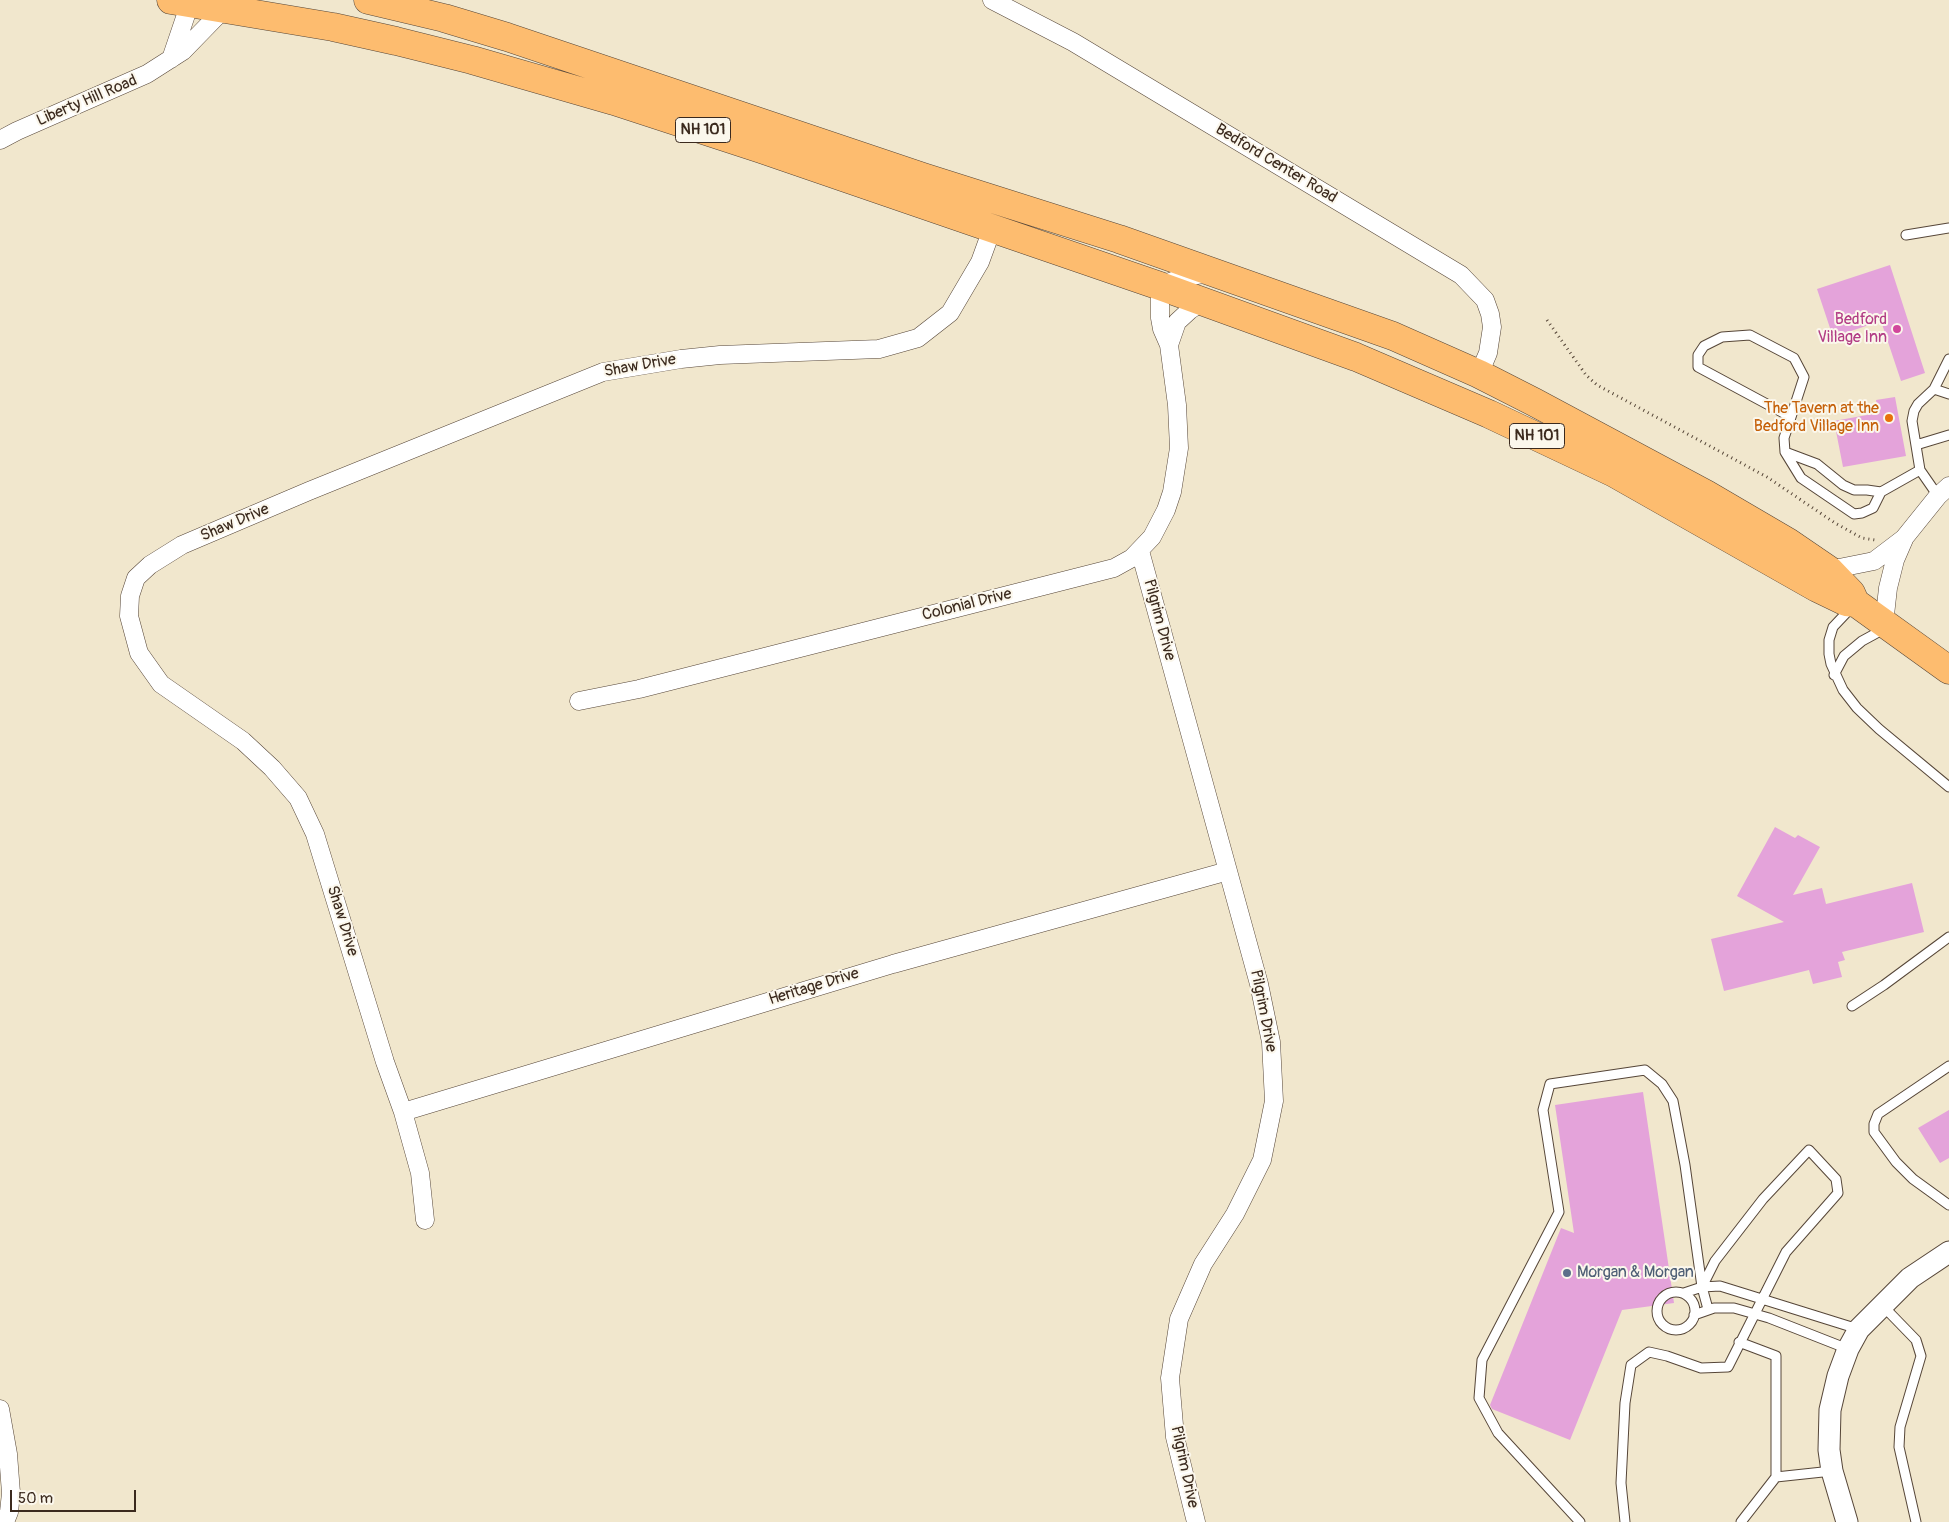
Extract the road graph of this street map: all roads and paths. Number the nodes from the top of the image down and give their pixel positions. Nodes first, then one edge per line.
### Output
1 (368, 0) edge
2 (992, 0) edge
3 (184, 1) edge
4 (236, 10) junction
5 (171, 59) junction
6 (0, 140) edge
7 (1949, 228) edge
8 (992, 229) junction
9 (1906, 235) dead end
10 (1214, 273) junction
11 (1160, 286) junction
12 (1203, 301) junction
13 (1547, 320) dead end
14 (1169, 345) junction
15 (1949, 359) edge
16 (1479, 374) junction
17 (1934, 389) junction
18 (1949, 394) edge
19 (1791, 417) junction
20 (1949, 435) edge
21 (1916, 445) junction
22 (1785, 452) junction
23 (1920, 470) junction
24 (1944, 491) edge
25 (1881, 492) junction
26 (1905, 537) junction
27 (1877, 540) dead end
28 (1140, 551) junction
29 (1829, 570) junction
30 (1856, 603) junction
31 (1886, 625) junction
32 (1949, 670) edge
33 (1834, 675) junction
34 (579, 701) dead end
35 (1949, 787) edge
36 (1228, 871) junction
37 (1949, 937) edge
38 (1852, 1006) dead end
39 (1949, 1066) edge
40 (402, 1112) junction
41 (1949, 1205) edge
42 (425, 1220) dead end
43 (1949, 1252) edge
44 (1702, 1287) junction
45 (1684, 1294) junction
46 (1761, 1298) junction
47 (1882, 1305) junction
48 (1708, 1310) junction
49 (1753, 1314) junction
50 (1694, 1315) junction
51 (1858, 1329) junction
52 (1739, 1342) junction
53 (1848, 1348) junction
54 (0, 1409) edge
55 (1832, 1471) junction
56 (1776, 1477) junction
57 (5, 1522) edge
58 (1196, 1522) edge
59 (1580, 1522) edge
60 (1625, 1522) edge
61 (1741, 1522) edge
62 (1847, 1522) edge
63 (1916, 1522) edge

1 - 10 highway, NH 101
2 - 16 street, Bedford Center Road
3 - 4 highway, NH 101
3 - 5 street
4 - 5 street, Liberty Hill Road
4 - 8 highway, NH 101
5 - 6 street, Liberty Hill Road
7 - 9 lane
8 - 11 highway, NH 101
8 - 40 street, Shaw Drive
10 - 11 street
10 - 16 highway, NH 101
11 - 12 highway, NH 101
11 - 14 street, Colonial Drive
12 - 14 street, Colonial Drive
12 - 30 highway, NH 101
13 - 27 path
14 - 28 street, Colonial Drive
15 - 17 lane
16 - 29 highway, NH 101
17 - 18 lane
17 - 21 lane
19 - 19 lane
19 - 22 lane
20 - 21 lane
21 - 23 lane
22 - 25 lane
22 - 25 lane
23 - 24 lane
23 - 25 lane
24 - 26 street
26 - 29 street
26 - 31 street
28 - 34 street, Colonial Drive
28 - 36 street, Pilgrim Drive
29 - 30 highway, NH 101
30 - 31 highway, NH 101
30 - 33 lane
31 - 32 highway, NH 101
31 - 33 lane
33 - 35 lane
36 - 40 street, Heritage Drive
36 - 58 street, Pilgrim Drive
37 - 38 lane
39 - 41 lane
40 - 42 street, Shaw Drive
43 - 47 street
44 - 45 lane
44 - 46 lane
44 - 46 lane
44 - 48 lane
44 - 59 lane
45 - 50 lane
45 - 50 lane
46 - 49 lane
46 - 51 lane
47 - 51 street
47 - 63 lane
48 - 49 lane
48 - 50 lane
49 - 52 lane
49 - 53 lane
51 - 53 street
52 - 56 lane
52 - 60 lane
53 - 55 street
54 - 57 street
55 - 56 lane
55 - 62 street
56 - 61 lane

